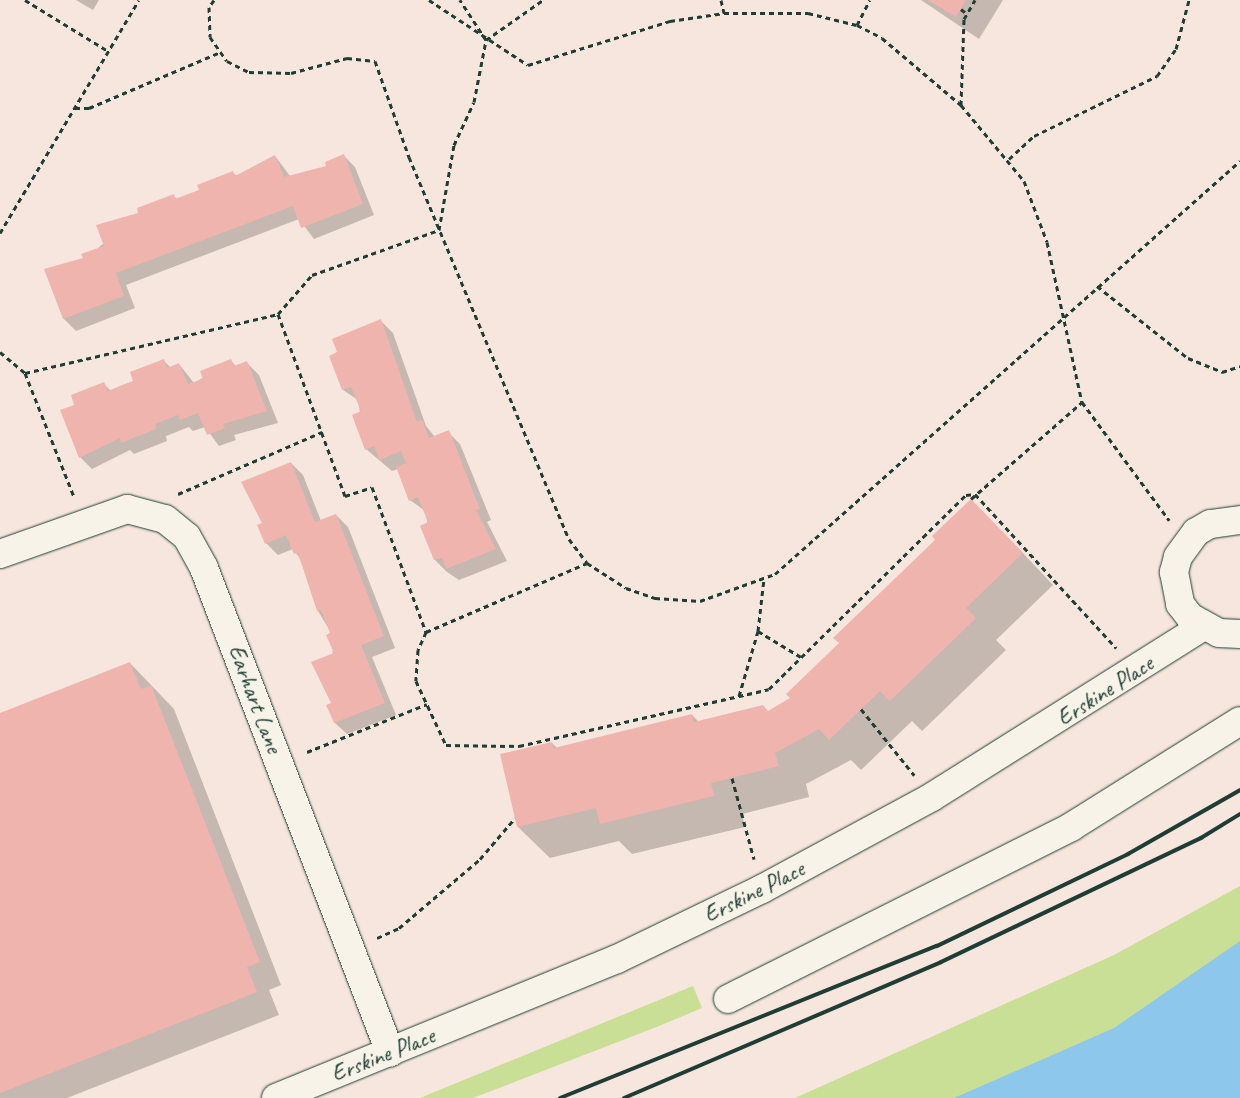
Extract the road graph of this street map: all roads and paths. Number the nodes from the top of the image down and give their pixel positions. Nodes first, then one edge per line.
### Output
1 (25, 0) edge
2 (139, 0) edge
3 (214, 0) edge
4 (429, 0) edge
5 (460, 0) edge
6 (543, 0) edge
7 (721, 0) edge
8 (870, 0) edge
9 (976, 0) edge
10 (1189, 0) edge
11 (961, 9) dead end
12 (724, 13) junction
13 (967, 14) junction
14 (857, 25) junction
15 (486, 40) junction
16 (108, 51) junction
17 (220, 52) junction
18 (961, 105) junction
19 (74, 108) junction
20 (1009, 159) junction
21 (1240, 161) edge
22 (2, 226) edge
23 (439, 230) junction
24 (0, 233) edge
25 (1097, 286) junction
26 (278, 314) junction
27 (1066, 314) junction
28 (0, 353) edge
29 (1240, 366) edge
30 (26, 372) junction
31 (1082, 402) junction
32 (322, 432) junction
33 (975, 494) junction
34 (971, 498) dead end
35 (153, 514) junction
36 (1240, 520) edge
37 (84, 522) junction
38 (1186, 542) junction
39 (0, 554) edge
40 (587, 563) junction
41 (764, 578) junction
42 (1202, 627) junction
43 (758, 631) junction
44 (426, 632) junction
45 (1240, 634) edge
46 (801, 658) junction
47 (1137, 670) junction
48 (738, 696) junction
49 (427, 704) junction
50 (861, 709) dead end
51 (1240, 721) edge
52 (279, 762) junction
53 (732, 778) dead end
54 (932, 797) junction
55 (515, 818) dead end
56 (762, 889) junction
57 (351, 949) junction
58 (728, 999) dead end
59 (390, 1052) junction
60 (276, 1098) edge

1 - 16 path
2 - 16 path
3 - 17 path
4 - 15 path
5 - 15 path
6 - 15 path
7 - 12 path
8 - 14 path
9 - 13 path
10 - 20 path
11 - 13 path
12 - 14 path
12 - 15 path
13 - 18 path
14 - 18 path
15 - 23 path
16 - 19 path
17 - 19 path
17 - 23 path
18 - 20 path
19 - 22 path
20 - 27 path
21 - 25 path
22 - 24 path
23 - 26 path
23 - 40 path
25 - 27 path
25 - 29 path
26 - 30 path
26 - 32 path
27 - 31 path
27 - 41 path
28 - 30 path
30 - 37 path
31 - 33 path
31 - 38 path
32 - 35 path
32 - 44 path
33 - 34 path
33 - 46 path
33 - 47 path
35 - 37 street, Earhart Lane
35 - 52 street, Earhart Lane
36 - 38 street
37 - 39 street, Earhart Lane
38 - 42 street
40 - 41 path
40 - 44 path
41 - 43 path
42 - 45 street
42 - 47 street, Erskine Place
43 - 46 path
43 - 48 path
44 - 49 path
46 - 48 path
47 - 54 street, Erskine Place
48 - 49 path
49 - 52 path
50 - 54 path
51 - 58 street
52 - 57 street, Earhart Lane
53 - 56 path
54 - 56 street, Erskine Place
55 - 57 path
56 - 59 street, Erskine Place
57 - 59 street, Earhart Lane
59 - 60 street, Erskine Place

